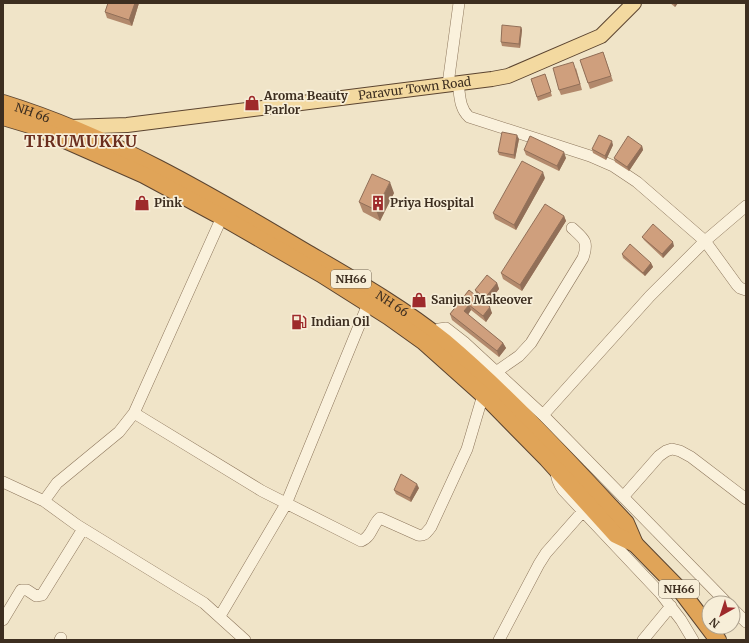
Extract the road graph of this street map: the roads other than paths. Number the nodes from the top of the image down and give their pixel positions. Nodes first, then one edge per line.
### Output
1 (459, 3) edge
2 (634, 3) edge
3 (453, 83) junction
4 (3, 103) edge
5 (3, 117) edge
6 (128, 125) junction
7 (70, 127) junction
8 (108, 144) junction
9 (746, 206) edge
10 (222, 217) junction
11 (572, 228) dead end
12 (705, 241) junction
13 (746, 290) edge
14 (368, 304) junction
15 (434, 334) junction
16 (496, 372) junction
17 (483, 394) junction
18 (134, 413) junction
19 (543, 415) junction
20 (556, 469) junction
21 (3, 482) edge
22 (623, 497) junction
23 (746, 499) edge
24 (44, 501) junction
25 (286, 504) junction
26 (582, 511) junction
27 (83, 528) junction
28 (635, 544) junction
29 (719, 595) edge
30 (671, 606) junction
31 (220, 616) junction
32 (3, 620) edge
33 (245, 640) edge
34 (499, 640) edge
35 (643, 640) edge
36 (693, 640) edge
37 (718, 640) edge

1 - 3 street
2 - 3 main road, Paravur Town Road
3 - 6 main road, Paravur Town Road
3 - 12 street
4 - 7 highway, NH 66 / NH66
5 - 10 highway, NH 66 / NH66
6 - 7 main road, Paravur Town Road
6 - 8 main road
7 - 8 highway, NH 66 / NH66
8 - 15 highway, NH 66 / NH66
9 - 12 street
10 - 14 highway, NH 66 / NH66
10 - 18 street
11 - 16 street
12 - 13 street
12 - 19 street
14 - 17 highway, NH 66 / NH66
14 - 25 street
15 - 16 street
15 - 28 highway, NH 66 / NH66
16 - 19 street
17 - 20 highway, NH 66 / NH66
17 - 25 street
18 - 24 street
18 - 25 street
19 - 22 street
20 - 26 street
20 - 28 highway, NH 66 / NH66
21 - 24 street
22 - 23 street
22 - 29 street
24 - 27 street
25 - 31 street
26 - 30 street
26 - 34 street
27 - 31 street
27 - 32 street
28 - 37 highway, NH 66 / NH66
30 - 35 street
30 - 36 street
31 - 33 street

